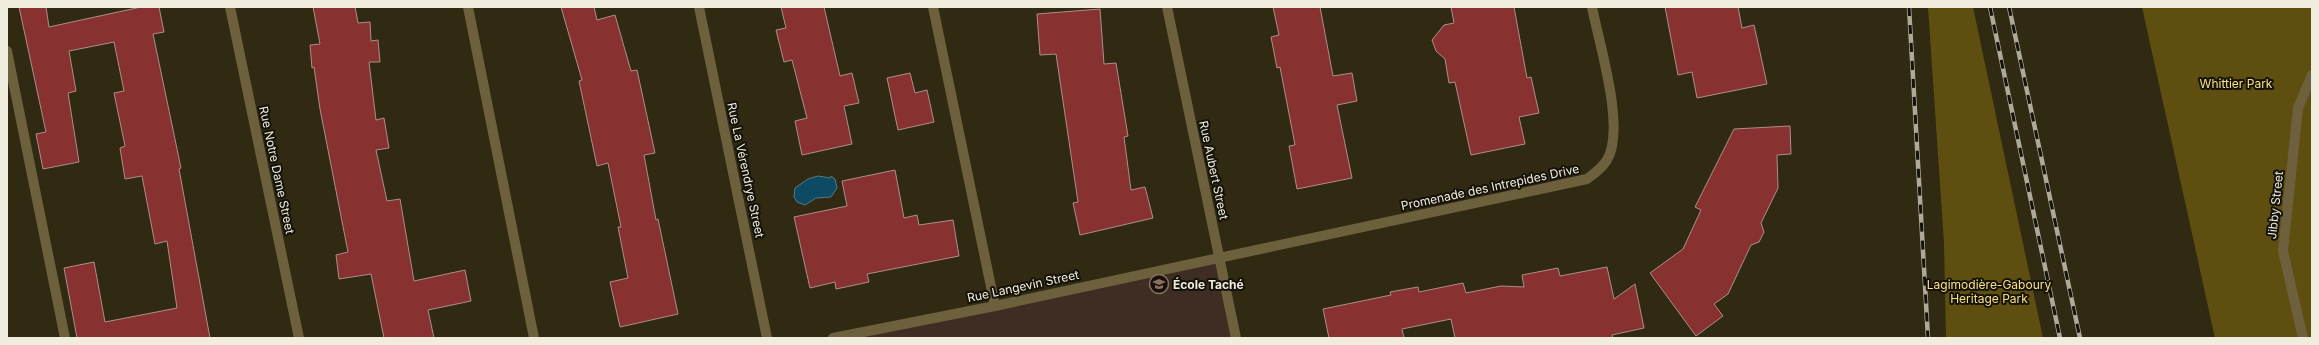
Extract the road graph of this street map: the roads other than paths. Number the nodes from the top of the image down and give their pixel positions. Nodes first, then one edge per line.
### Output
1 (230, 7) edge
2 (468, 7) edge
3 (699, 7) edge
4 (933, 7) edge
5 (1167, 7) edge
6 (1592, 7) edge
7 (7, 51) edge
8 (2312, 74) edge
9 (1219, 257) junction
10 (995, 306) junction
11 (65, 338) edge
12 (299, 338) edge
13 (534, 338) edge
14 (767, 338) edge
15 (833, 338) edge
16 (1236, 338) edge
17 (2303, 338) edge

1 - 12 street, Rue Notre Dame Street
2 - 13 street
3 - 14 street, Rue La Vérendrye Street
4 - 10 street
5 - 9 street, Rue Aubert Street
6 - 9 street, Promenade des Intrepides Drive
7 - 11 street
8 - 17 street, Jibby Street
9 - 10 street, Rue Langevin Street
9 - 16 street, Rue Aubert Street
10 - 15 street, Rue Langevin Street

